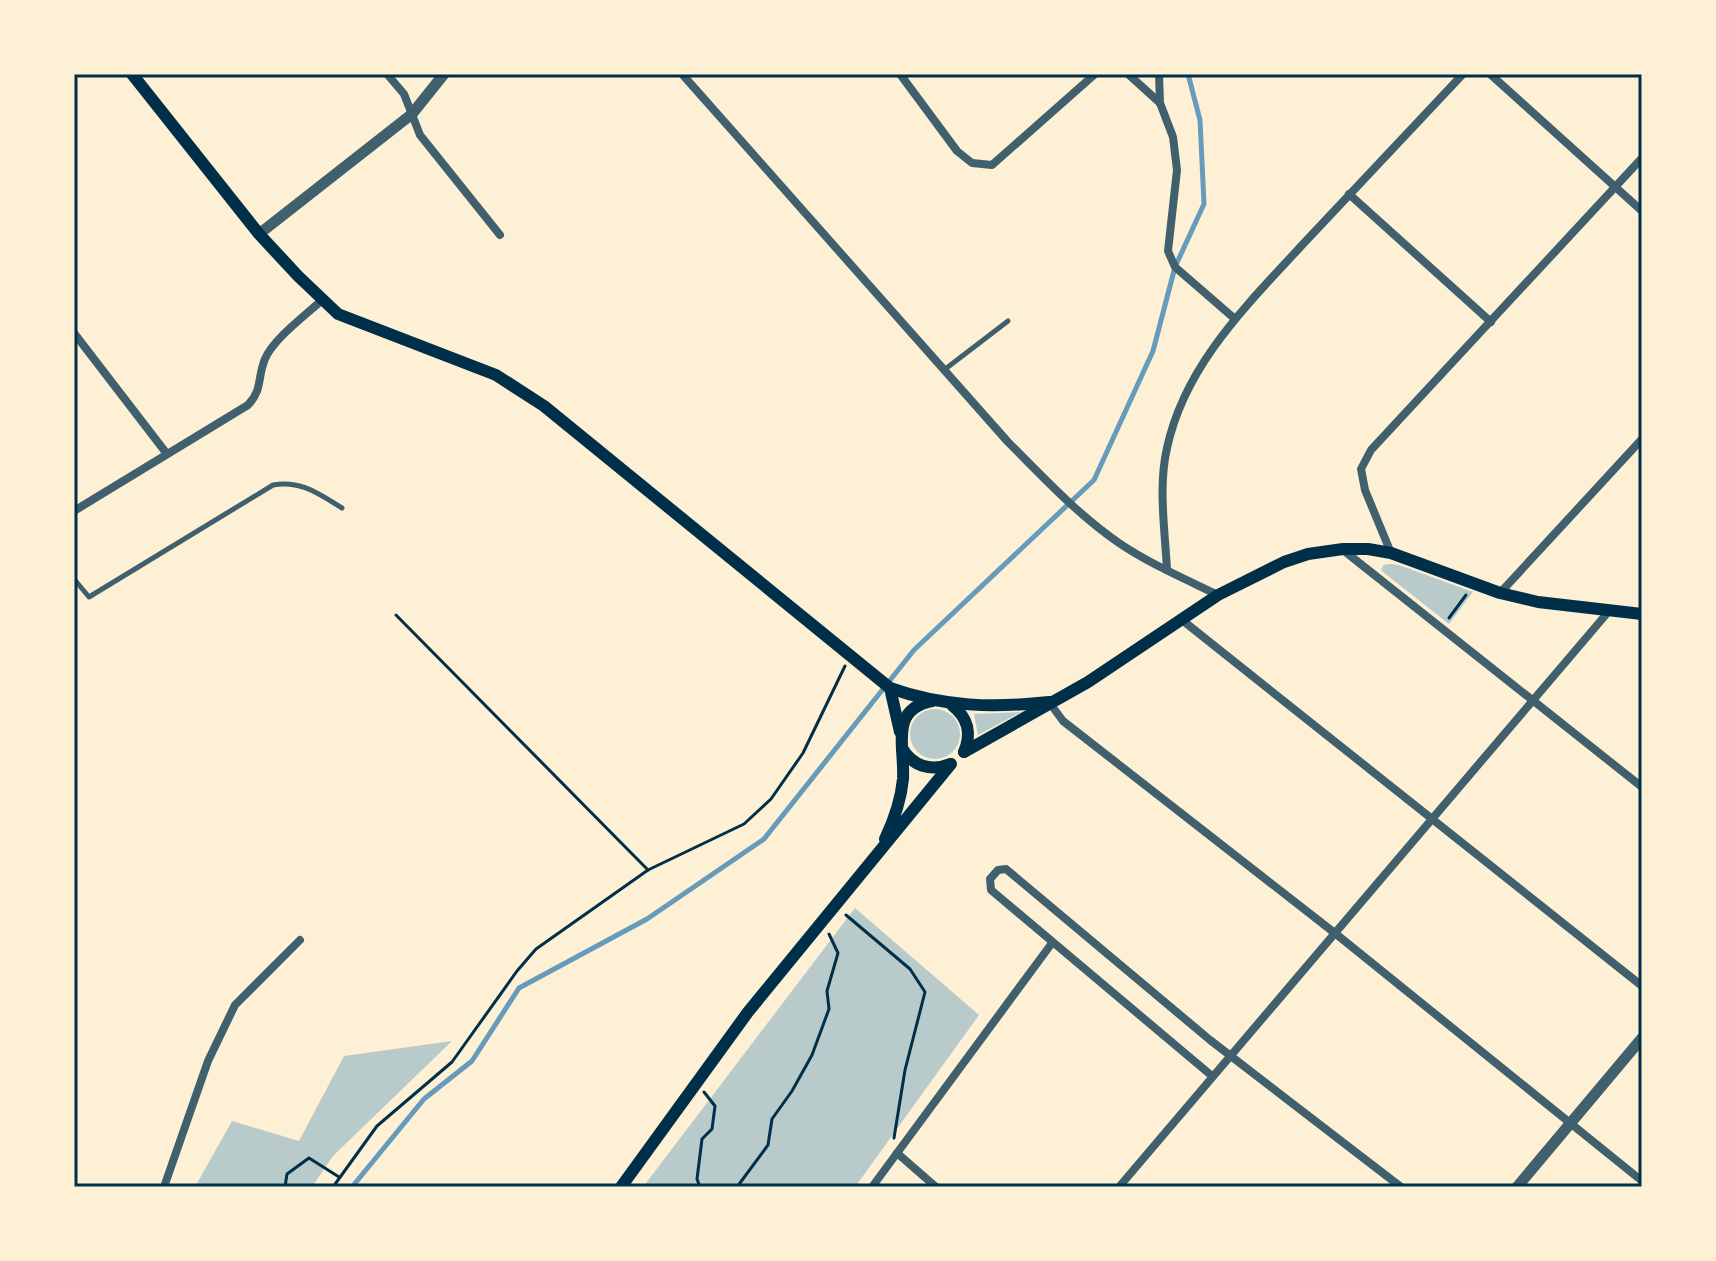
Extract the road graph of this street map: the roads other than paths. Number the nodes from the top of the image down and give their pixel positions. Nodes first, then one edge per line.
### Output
1 (132, 74) edge
2 (387, 74) edge
3 (444, 74) edge
4 (682, 74) edge
5 (900, 74) edge
6 (1095, 74) edge
7 (1128, 74) edge
8 (1159, 74) edge
9 (1463, 74) edge
10 (1490, 74) edge
11 (1160, 103) junction
12 (412, 114) junction
13 (1642, 158) edge
14 (1615, 187) junction
15 (1349, 194) junction
16 (1642, 211) edge
17 (259, 234) junction
18 (500, 235) dead end
19 (322, 300) junction
20 (1235, 319) junction
21 (1008, 321) dead end
22 (1491, 322) junction
23 (74, 333) edge
24 (944, 370) junction
25 (1642, 439) edge
26 (167, 454) junction
27 (342, 508) dead end
28 (74, 511) edge
29 (1343, 549) junction
30 (1391, 553) junction
31 (1167, 570) junction
32 (74, 579) edge
33 (1500, 593) junction
34 (1218, 595) junction
35 (1609, 611) junction
36 (1642, 614) edge
37 (1182, 620) junction
38 (890, 688) junction
39 (1534, 700) junction
40 (942, 702) junction
41 (1049, 702) junction
42 (902, 742) junction
43 (964, 752) junction
44 (951, 764) junction
45 (1642, 787) edge
46 (1433, 820) junction
47 (881, 846) junction
48 (1336, 934) junction
49 (300, 940) dead end
50 (1052, 943) junction
51 (1642, 986) edge
52 (1642, 1038) edge
53 (1231, 1054) junction
54 (1212, 1076) junction
55 (1570, 1124) junction
56 (897, 1153) junction
57 (1642, 1181) edge
58 (164, 1187) edge
59 (621, 1187) edge
60 (872, 1187) edge
61 (936, 1187) edge
62 (1119, 1187) edge
63 (1401, 1187) edge
64 (1517, 1187) edge

1 - 17 main road
2 - 12 street
3 - 12 street
4 - 24 street
5 - 6 street
7 - 11 street
8 - 11 street
9 - 15 street
10 - 14 street
11 - 20 street
12 - 17 street
12 - 18 street
13 - 14 street
14 - 16 street
14 - 22 street
15 - 20 street
15 - 22 street
17 - 19 main road
19 - 26 street
19 - 38 main road
20 - 31 street
21 - 24 lane
22 - 30 street
23 - 26 street
24 - 31 street
25 - 33 street
26 - 28 street
27 - 32 lane
29 - 30 main road
29 - 34 main road
29 - 39 street
30 - 33 main road
31 - 34 street
33 - 35 main road
34 - 37 main road
35 - 36 main road
35 - 39 street
37 - 41 main road
37 - 46 street
38 - 40 main road
38 - 42 main road
39 - 45 street
39 - 46 street
40 - 41 main road
40 - 42 main road
40 - 43 main road
41 - 43 main road
41 - 48 street
42 - 44 main road
42 - 47 main road
43 - 44 main road
44 - 47 main road
46 - 48 street
46 - 51 street
47 - 59 main road
48 - 53 street
48 - 55 street
49 - 58 street
50 - 53 street
50 - 54 street
50 - 56 street
52 - 55 street
53 - 54 street
53 - 63 street
54 - 62 street
55 - 57 street
55 - 64 street
56 - 60 street
56 - 61 street

